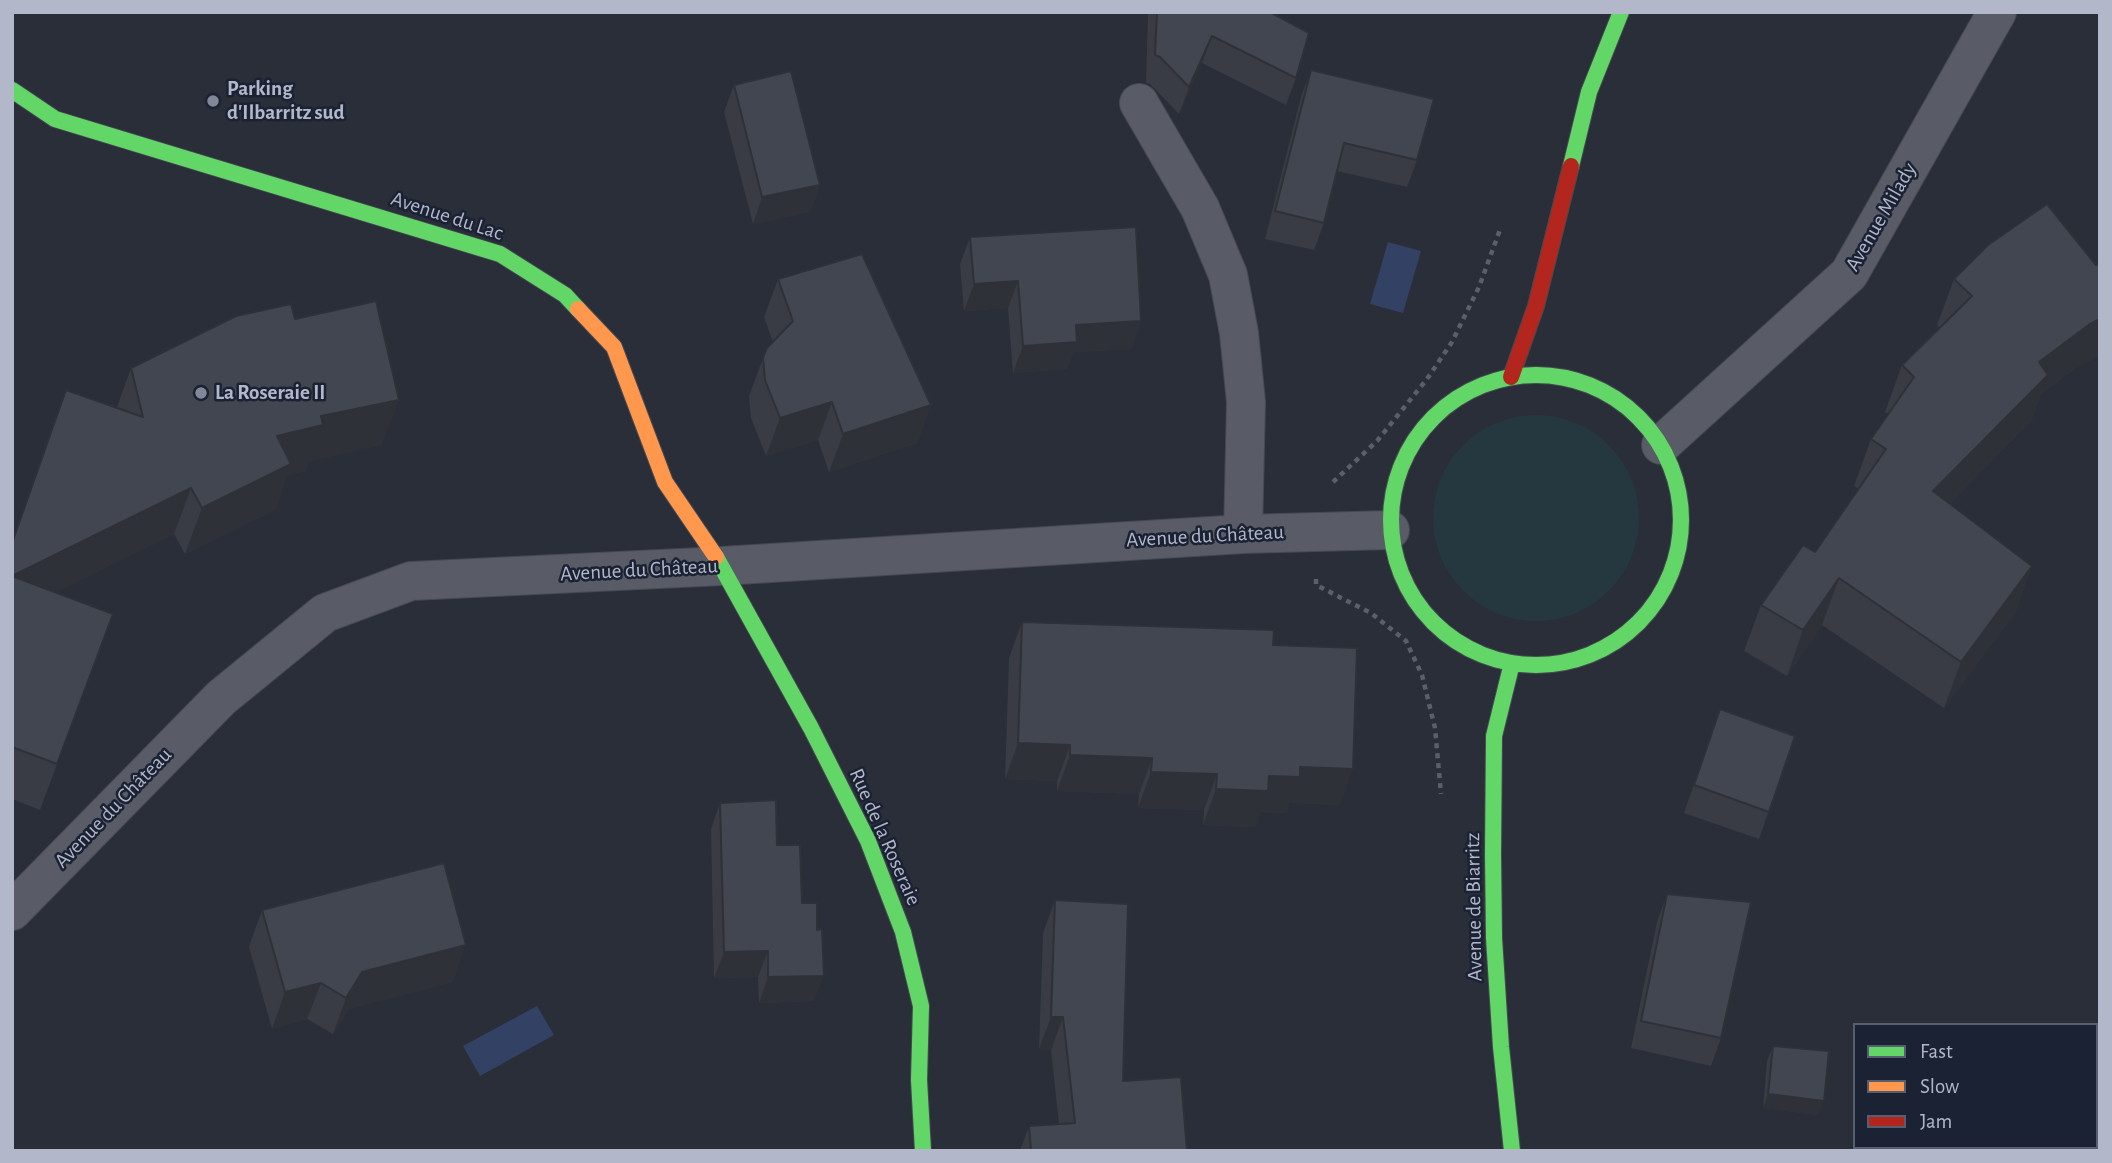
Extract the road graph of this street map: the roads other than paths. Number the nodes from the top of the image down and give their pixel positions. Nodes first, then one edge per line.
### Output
1 (1621, 12) edge
2 (1997, 12) edge
3 (12, 90) edge
4 (1139, 103) dead end
5 (1511, 377) junction
6 (1661, 445) junction
7 (1390, 530) junction
8 (1243, 534) junction
9 (722, 566) junction
10 (1512, 663) junction
11 (12, 911) edge
12 (923, 1151) edge
13 (1512, 1151) edge

1 - 5 main road
2 - 6 street, Avenue Milady
3 - 9 main road, Avenue du Lac
4 - 8 street
5 - 6 main road
5 - 7 main road
6 - 10 main road
7 - 8 street, Avenue du Château
7 - 10 main road
8 - 9 street, Avenue du Château
9 - 11 street, Avenue du Château
9 - 12 main road, Rue de la Roseraie
10 - 13 main road, Avenue de Biarritz

